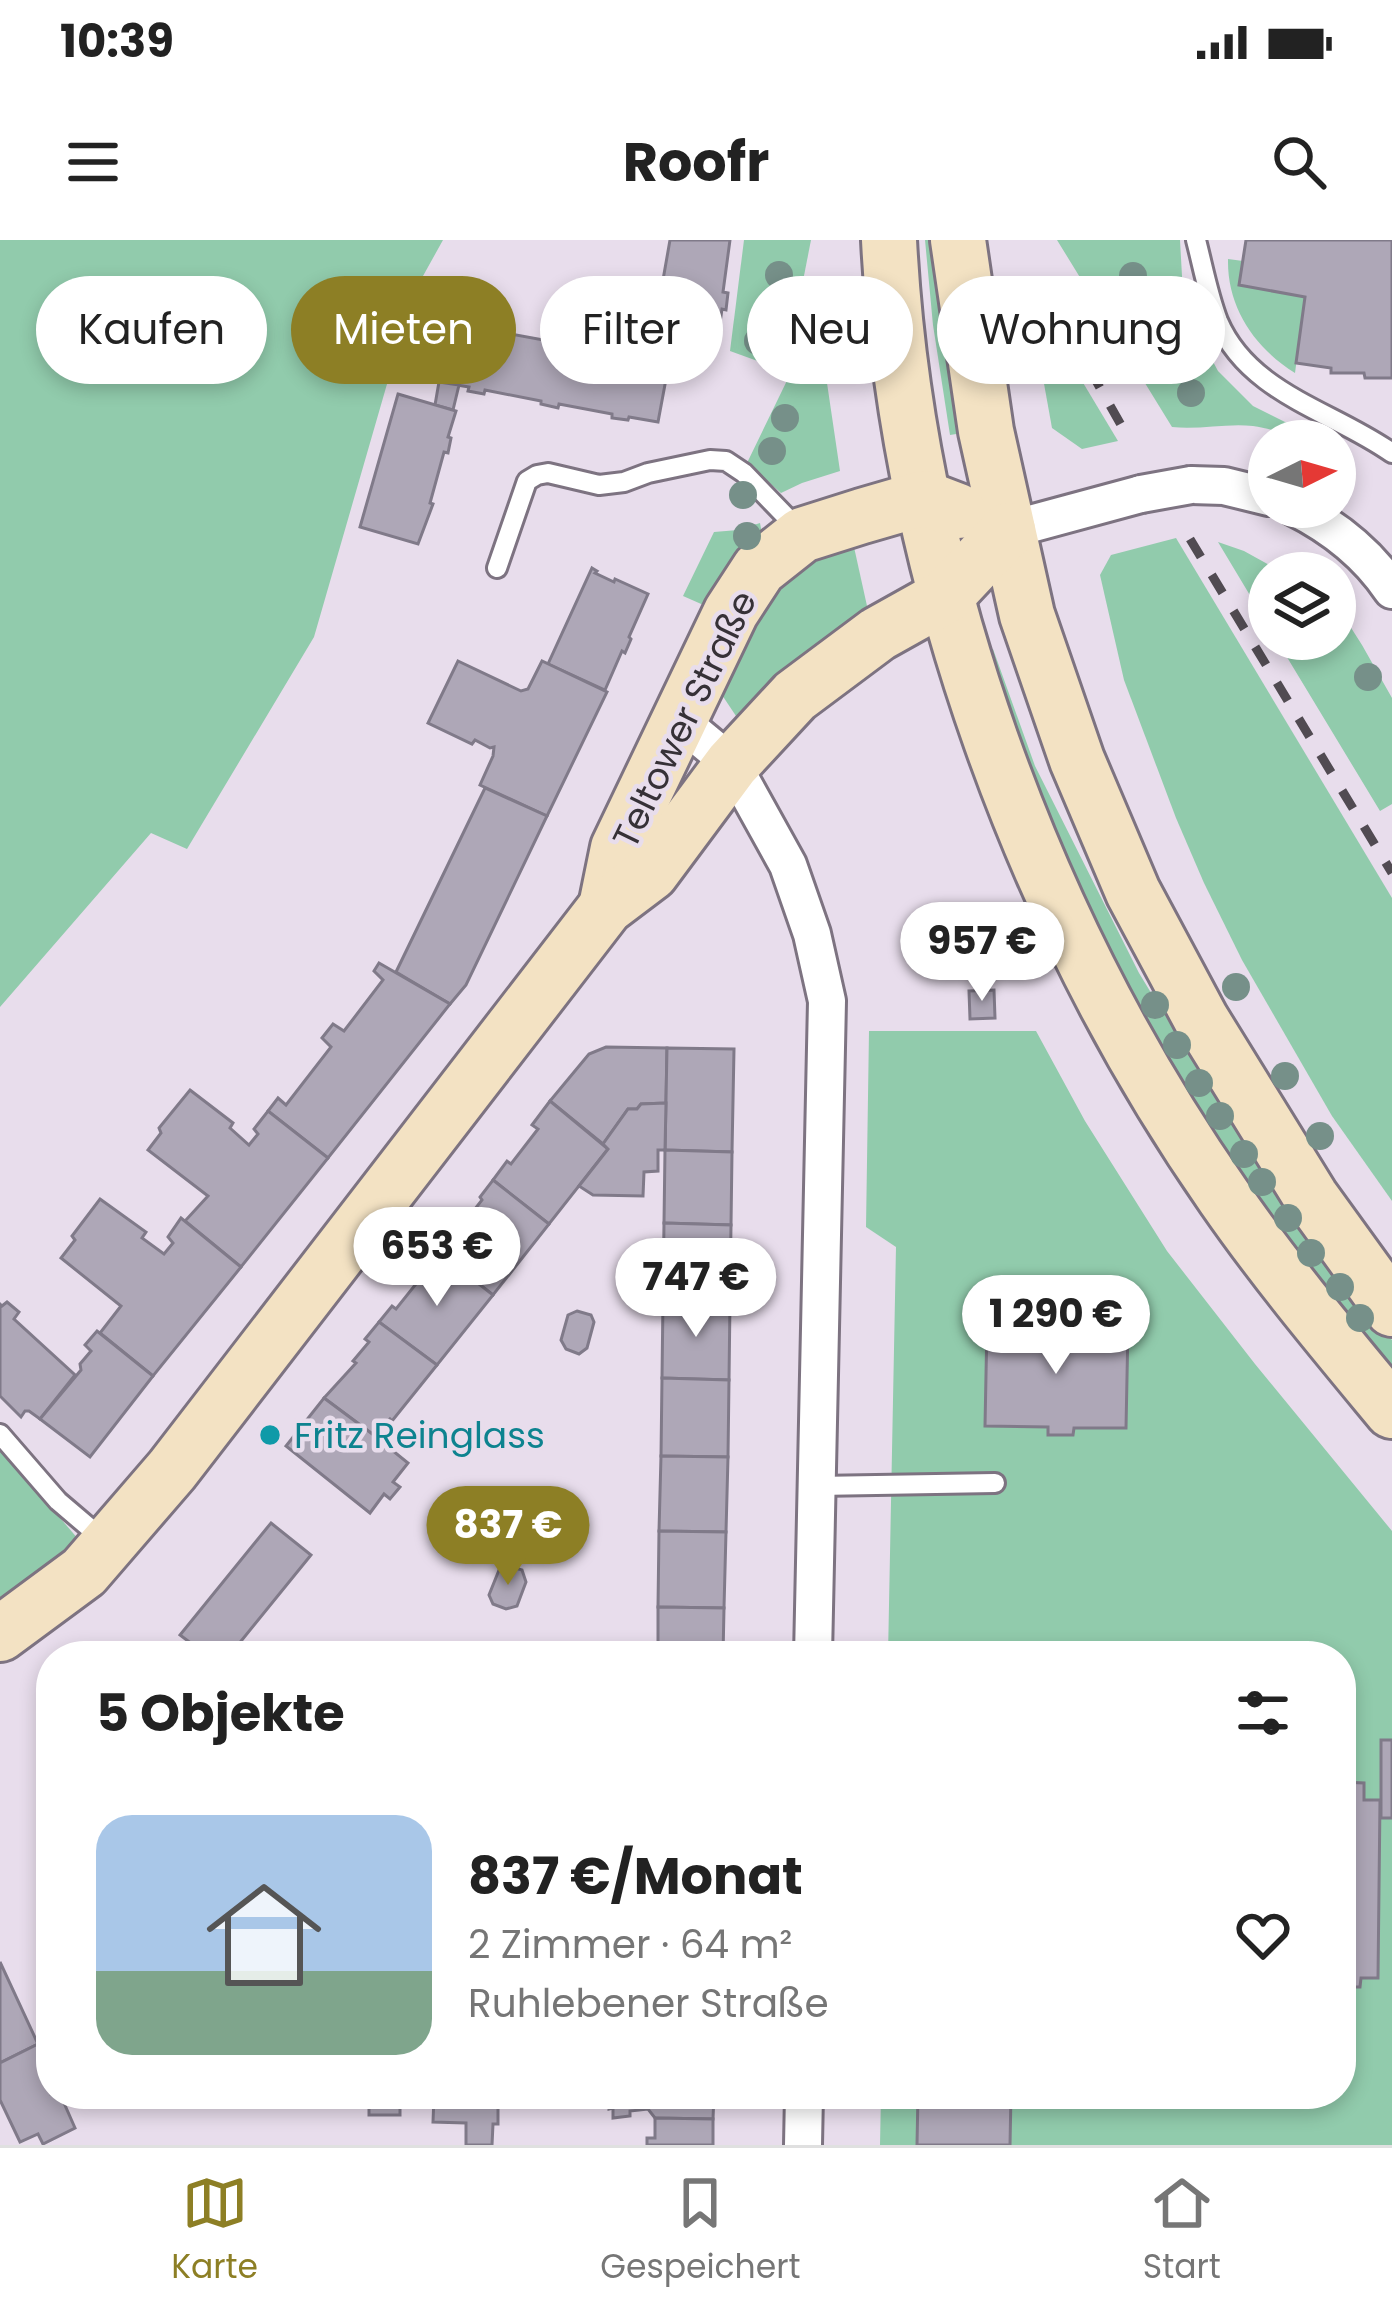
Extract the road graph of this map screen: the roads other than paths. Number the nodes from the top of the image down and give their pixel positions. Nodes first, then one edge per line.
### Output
1 (889, 240) edge
2 (958, 240) edge
3 (1196, 240) edge
4 (1392, 453) edge
5 (1248, 492) edge
6 (924, 499) junction
7 (1326, 528) edge
8 (1008, 530) junction
9 (802, 535) junction
10 (497, 568) dead end
11 (1392, 590) edge
12 (946, 596) junction
13 (679, 720) junction
14 (732, 764) junction
15 (606, 907) junction
16 (1392, 1309) edge
17 (1392, 1412) edge
18 (0, 1434) edge
19 (995, 1483) dead end
20 (817, 1486) junction
21 (108, 1544) junction
22 (0, 1634) edge
23 (813, 1641) edge
24 (804, 2109) edge
25 (803, 2145) edge

1 - 6 main road
2 - 8 main road
3 - 4 lane
5 - 8 street, bridge
6 - 8 main road
6 - 9 main road, Teltower Straße
6 - 12 main road
7 - 11 street
8 - 12 main road, Teltower Straße
8 - 16 main road
9 - 10 lane
9 - 13 main road, Teltower Straße
12 - 14 main road, Teltower Straße
12 - 17 main road
13 - 14 street
13 - 15 main road, Teltower Straße
14 - 15 main road, Teltower Straße
14 - 20 street
15 - 21 main road, Teltower Straße
18 - 21 lane
19 - 20 lane
20 - 23 street
21 - 22 main road, Teltower Straße
24 - 25 street

